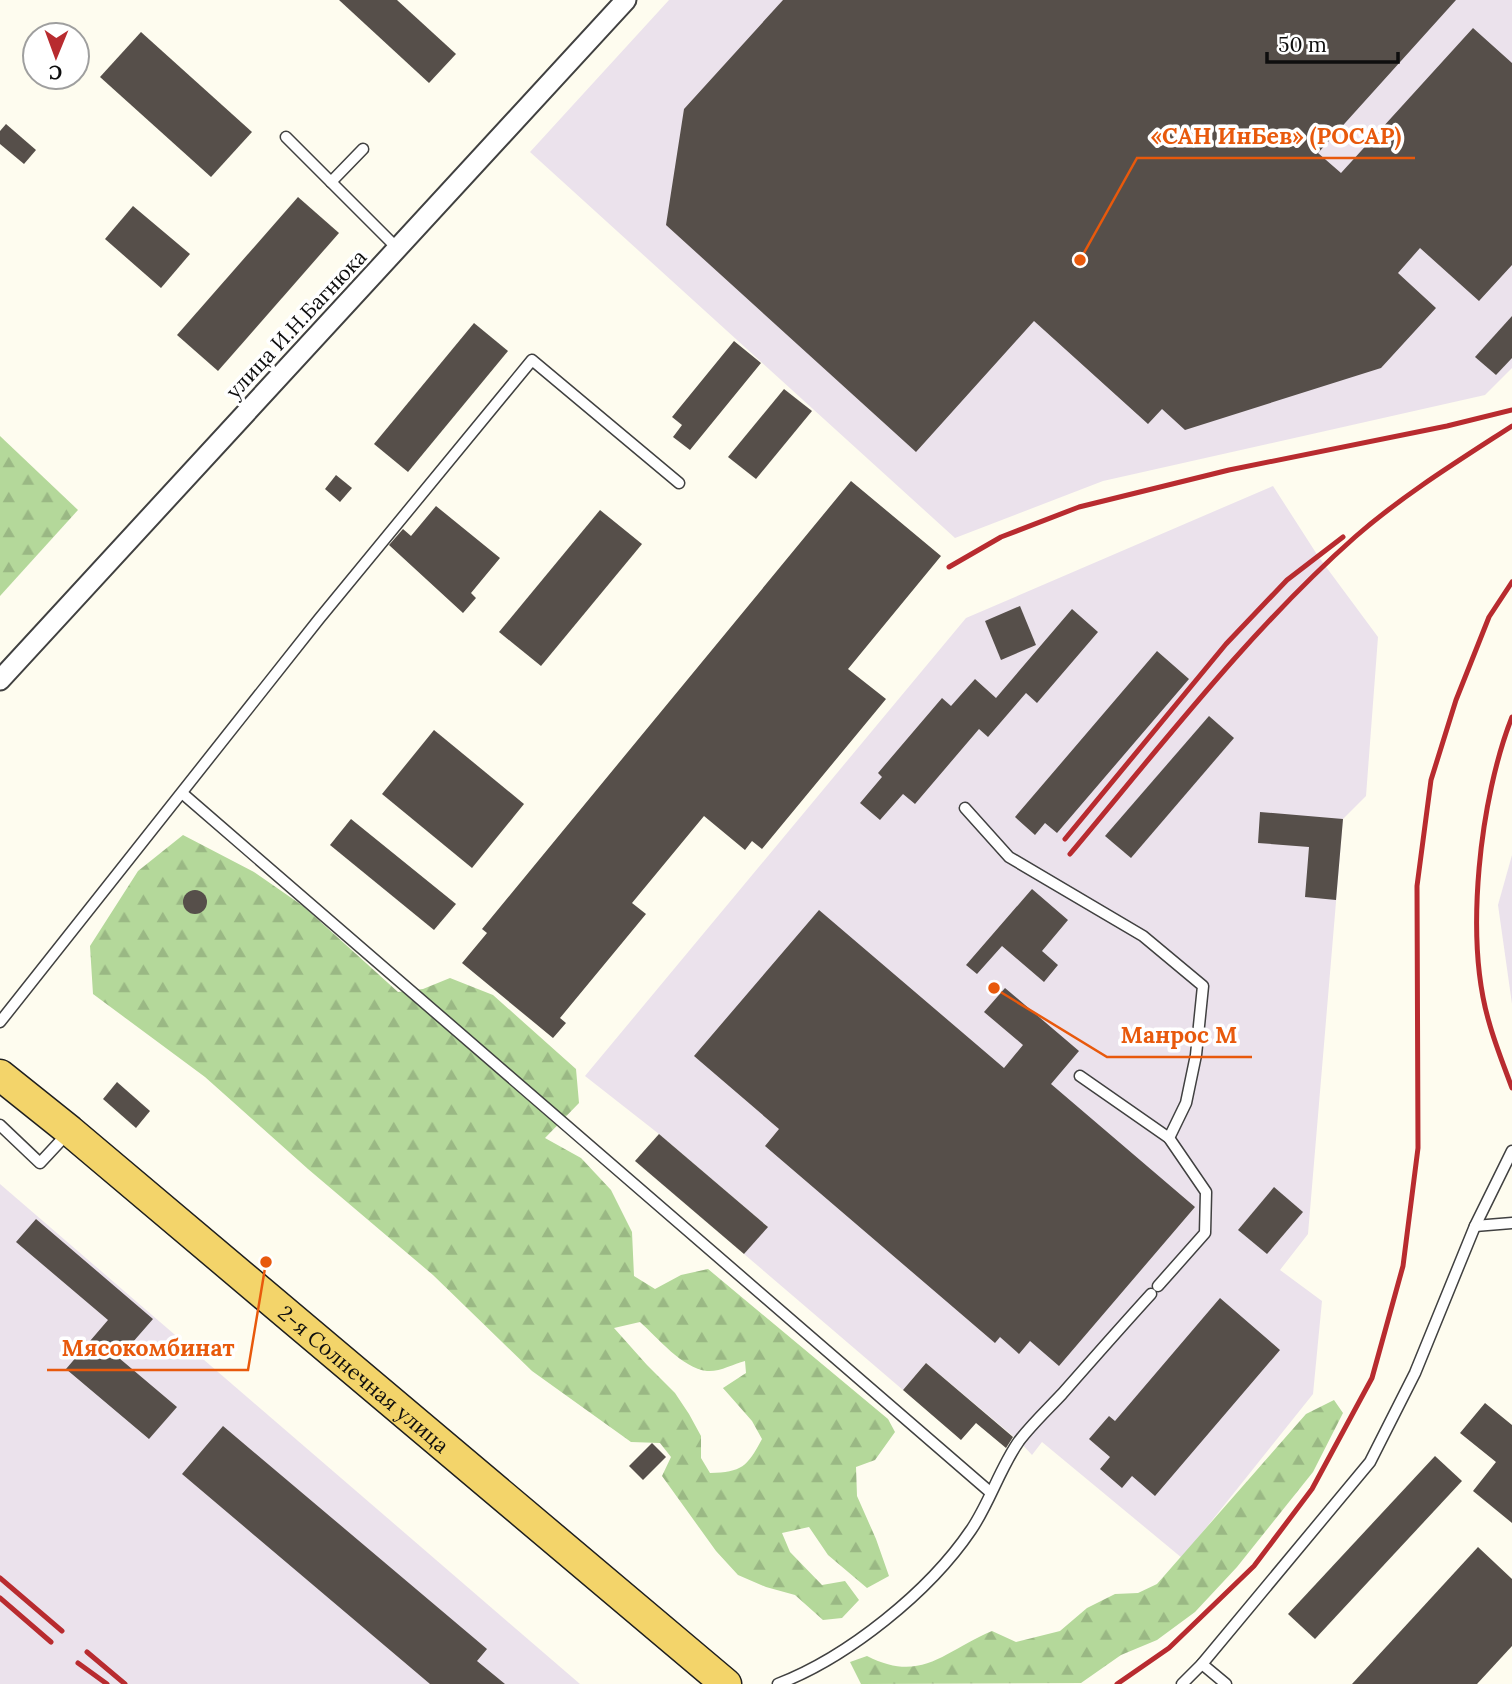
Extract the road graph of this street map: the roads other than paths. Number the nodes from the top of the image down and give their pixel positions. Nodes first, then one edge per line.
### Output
1 (626, 0) edge
2 (286, 137) dead end
3 (363, 149) dead end
4 (331, 182) junction
5 (396, 247) junction
6 (679, 484) dead end
7 (0, 680) edge
8 (182, 793) junction
9 (965, 808) dead end
10 (0, 1022) edge
11 (0, 1075) edge
12 (1080, 1076) dead end
13 (0, 1125) edge
14 (70, 1131) junction
15 (1169, 1138) junction
16 (1512, 1151) edge
17 (1512, 1223) edge
18 (1475, 1226) junction
19 (990, 1492) junction
20 (1202, 1664) junction
21 (726, 1684) edge
22 (778, 1684) edge
23 (1182, 1684) edge
24 (1226, 1684) edge

1 - 5 street, улица И.Н.Багнюка
2 - 4 lane
3 - 4 lane
4 - 5 lane
5 - 7 street, улица И.Н.Багнюка
6 - 8 lane
8 - 10 lane
8 - 19 lane
9 - 15 lane
11 - 14 main road, 2-я Солнечная улица
12 - 15 lane
13 - 14 lane
14 - 21 main road, 2-я Солнечная улица
15 - 19 lane
16 - 18 lane
17 - 18 lane
18 - 20 lane
19 - 22 lane
20 - 23 lane
20 - 24 lane

